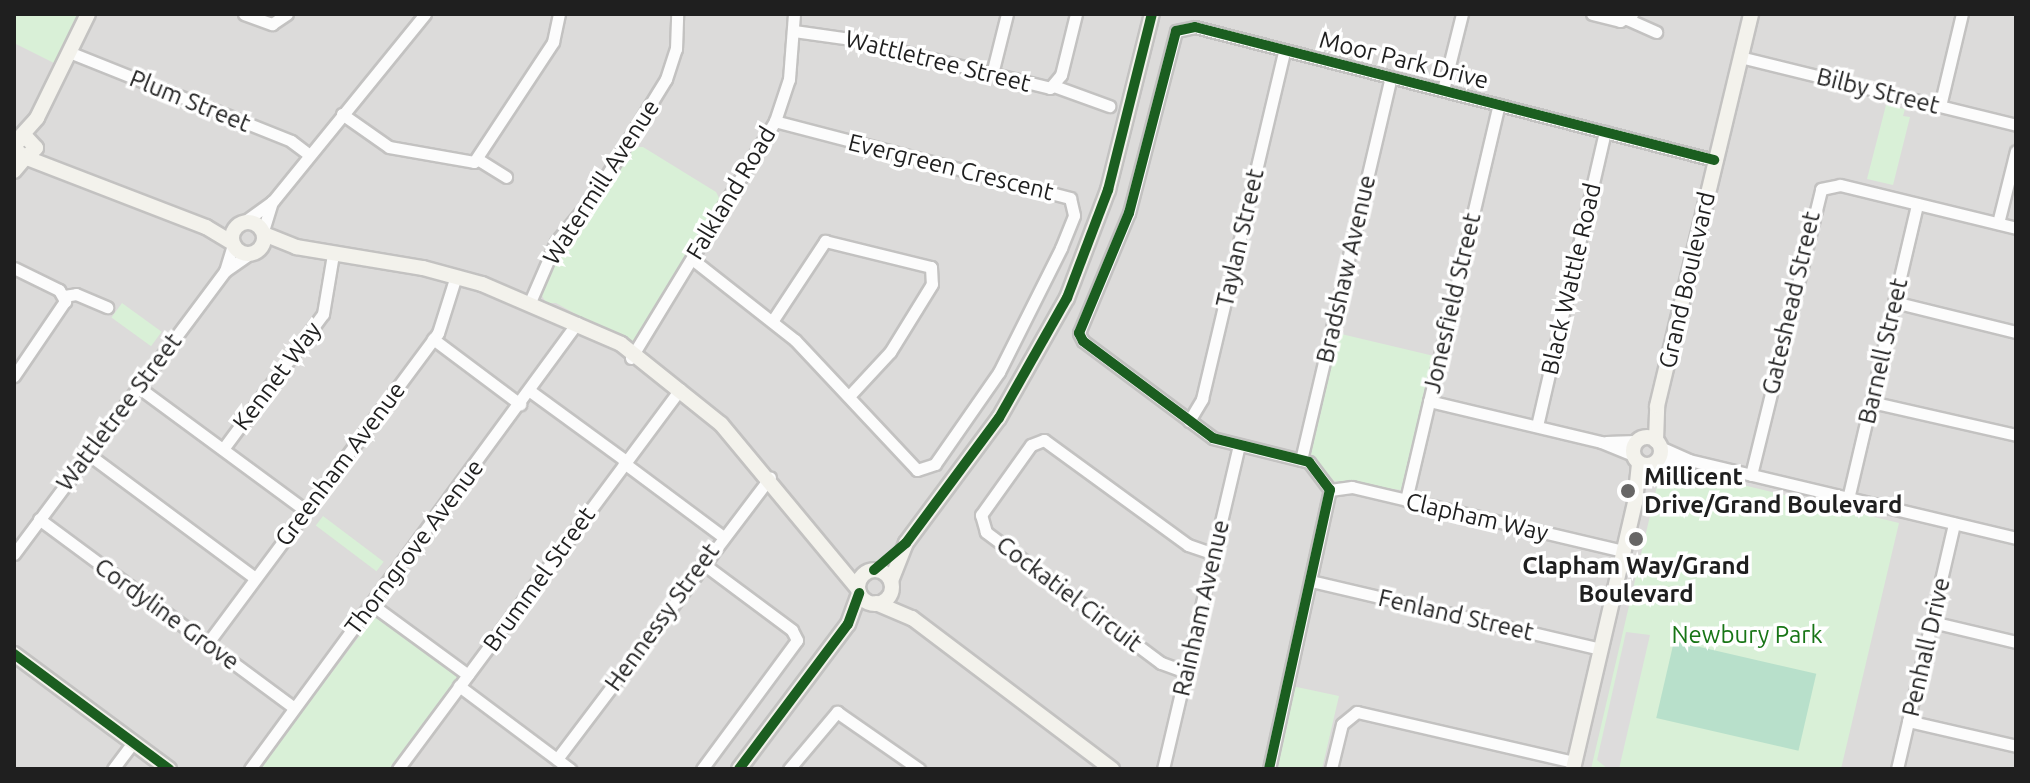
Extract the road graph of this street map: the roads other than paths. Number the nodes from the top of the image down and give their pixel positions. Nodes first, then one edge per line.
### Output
1 (88, 14) edge
2 (244, 14) edge
3 (287, 14) edge
4 (425, 14) edge
5 (559, 14) edge
6 (677, 14) edge
7 (794, 14) edge
8 (1007, 14) edge
9 (1076, 14) edge
10 (1152, 14) edge
11 (1462, 14) edge
12 (1592, 14) edge
13 (1751, 14) edge
14 (1962, 14) edge
15 (1630, 16) edge
16 (794, 31) junction
17 (1656, 32) dead end
18 (1284, 51) junction
19 (69, 52) junction
20 (1740, 57) junction
21 (992, 74) junction
22 (1391, 77) junction
23 (1054, 86) junction
24 (1443, 90) junction
25 (1499, 105) junction
26 (1109, 106) dead end
27 (1940, 106) junction
28 (342, 114) junction
29 (775, 121) junction
30 (2016, 125) edge
31 (1605, 132) junction
32 (20, 147) edge
33 (2016, 151) edge
34 (308, 154) junction
35 (479, 160) junction
36 (1714, 160) junction
37 (14, 171) edge
38 (506, 177) dead end
39 (273, 201) junction
40 (1917, 204) junction
41 (1998, 223) junction
42 (241, 224) junction
43 (206, 227) junction
44 (2016, 228) edge
45 (264, 233) junction
46 (233, 244) junction
47 (296, 247) junction
48 (252, 254) junction
49 (333, 254) junction
50 (692, 259) junction
51 (14, 268) edge
52 (225, 271) junction
53 (456, 276) junction
54 (64, 296) junction
55 (530, 302) junction
56 (1894, 302) junction
57 (107, 307) dead end
58 (773, 320) junction
59 (577, 323) junction
60 (2016, 332) edge
61 (433, 339) junction
62 (632, 355) junction
63 (14, 376) edge
64 (138, 387) junction
65 (680, 389) junction
66 (530, 391) junction
67 (850, 395) junction
68 (1429, 401) junction
69 (1871, 402) junction
70 (520, 404) junction
71 (1189, 421) junction
72 (1537, 426) junction
73 (2016, 435) edge
74 (1239, 446) junction
75 (223, 449) junction
76 (1647, 451) junction
77 (88, 454) junction
78 (1301, 460) junction
79 (625, 462) junction
80 (1751, 475) junction
81 (770, 477) junction
82 (1330, 490) junction
83 (1848, 499) junction
84 (1406, 500) junction
85 (306, 511) junction
86 (39, 519) junction
87 (1954, 524) junction
88 (722, 536) junction
89 (2016, 538) edge
90 (906, 543) junction
91 (1623, 551) junction
92 (14, 554) edge
93 (1214, 554) junction
94 (840, 561) junction
95 (702, 563) junction
96 (871, 570) junction
97 (255, 578) junction
98 (1311, 581) junction
99 (891, 583) junction
100 (858, 591) junction
101 (874, 603) junction
102 (371, 604) junction
103 (912, 618) junction
104 (1932, 622) junction
105 (848, 624) junction
106 (2016, 642) edge
107 (207, 644) junction
108 (1600, 649) junction
109 (14, 654) edge
110 (1186, 672) junction
111 (468, 675) junction
112 (459, 686) junction
113 (294, 708) junction
114 (1908, 721) junction
115 (133, 742) junction
116 (2016, 746) edge
117 (557, 759) junction
118 (1102, 766) edge
119 (1573, 766) edge
120 (113, 769) edge
121 (169, 769) edge
122 (250, 769) edge
123 (398, 769) edge
124 (570, 769) edge
125 (702, 769) edge
126 (739, 769) edge
127 (789, 769) edge
128 (919, 769) edge
129 (1163, 769) edge
130 (1269, 769) edge
131 (1331, 769) edge
132 (1897, 769) edge

1 - 19 street
2 - 3 street
4 - 28 street
5 - 35 street
6 - 55 street, Watermill Avenue
7 - 16 street, Falkland Road
8 - 21 street
9 - 23 street, Wattletree Street
10 - 90 street
11 - 24 street
12 - 15 street
13 - 20 street, Grand Boulevard
14 - 27 street
15 - 17 street
16 - 21 street, Wattletree Street
16 - 29 street, Falkland Road
18 - 22 street, Moor Park Drive
18 - 71 street, Taylan Street
18 - 71 street, Moor Park Drive
19 - 32 street
19 - 34 street, Plum Street
20 - 27 street, Bilby Street
20 - 36 street, Grand Boulevard
21 - 23 street, Wattletree Street
22 - 24 street, Moor Park Drive
22 - 78 street, Bradshaw Avenue
23 - 26 street
24 - 25 street, Moor Park Drive
25 - 31 street, Moor Park Drive
25 - 68 street, Jonesfield Street
27 - 30 street, Bilby Street
28 - 34 street
28 - 35 street
29 - 50 street, Falkland Road
29 - 67 street, Evergreen Crescent
31 - 36 street, Moor Park Drive
31 - 72 street, Black Wattle Road
32 - 37 street
32 - 43 street
33 - 41 street
34 - 39 street
35 - 38 street
36 - 76 street, Grand Boulevard
39 - 42 street
39 - 45 street
40 - 41 street, Gateshead Street
40 - 56 street, Barnell Street
40 - 80 street, Gateshead Street
41 - 44 street, Gateshead Street
42 - 43 street
42 - 45 street
42 - 46 street
43 - 46 street
45 - 47 street
45 - 48 street
46 - 48 street
46 - 52 street, Wattletree Street
47 - 48 street
47 - 49 street
48 - 52 street, Wattletree Street
49 - 53 street
49 - 75 street, Kennet Way
50 - 58 street, Evergreen Crescent
50 - 62 street, Falkland Road
51 - 54 street
52 - 64 street, Wattletree Street
53 - 55 street
53 - 61 street, Greenham Avenue
54 - 57 street
54 - 63 street
55 - 59 street
56 - 60 street
56 - 69 street, Barnell Street
58 - 67 street, Evergreen Crescent
58 - 67 street
59 - 62 street
59 - 66 street, Thorngrove Avenue
61 - 70 street
61 - 85 street, Greenham Avenue
62 - 65 street
64 - 75 street
64 - 77 street, Wattletree Street
65 - 79 street, Brummel Street
65 - 81 street
66 - 70 street, Thorngrove Avenue
66 - 79 street
68 - 72 street
68 - 84 street, Jonesfield Street
69 - 73 street
69 - 83 street, Barnell Street
70 - 102 street, Thorngrove Avenue
71 - 74 street, Moor Park Drive
72 - 76 street
74 - 78 street, Moor Park Drive
74 - 93 street, Rainham Avenue
75 - 85 street
76 - 80 street
76 - 91 street, Grand Boulevard
77 - 86 street, Wattletree Street
77 - 97 street
78 - 82 street
79 - 88 street
79 - 111 street, Brummel Street
80 - 83 street
81 - 88 street, Hennessy Street
81 - 94 street
82 - 84 street, Clapham Way
82 - 98 street
83 - 87 street
84 - 91 street, Clapham Way
85 - 97 street, Greenham Avenue
86 - 92 street, Wattletree Street
86 - 107 street, Cordyline Grove
87 - 89 street
87 - 104 street, Penhall Drive
88 - 95 street, Hennessy Street
90 - 96 street
90 - 99 street
91 - 108 street, Grand Boulevard
93 - 110 street, Rainham Avenue
93 - 110 street, Cockatiel Circuit
94 - 96 street
94 - 100 street
95 - 117 street, Hennessy Street
95 - 125 street
96 - 99 street
96 - 100 street
97 - 107 street, Greenham Avenue
98 - 108 street, Fenland Street
98 - 130 street
99 - 101 street
99 - 103 street
100 - 101 street
100 - 105 street
101 - 103 street
101 - 105 street
102 - 111 street
102 - 113 street, Thorngrove Avenue
103 - 118 street
104 - 106 street
104 - 114 street, Penhall Drive
105 - 126 street
107 - 113 street, Cordyline Grove
108 - 119 street, Grand Boulevard
109 - 115 street
110 - 129 street, Rainham Avenue
111 - 112 street, Brummel Street
112 - 117 street
112 - 123 street, Brummel Street
113 - 122 street, Thorngrove Avenue
114 - 116 street
114 - 132 street, Penhall Drive
115 - 120 street
115 - 121 street
117 - 124 street
119 - 131 street
127 - 128 street

